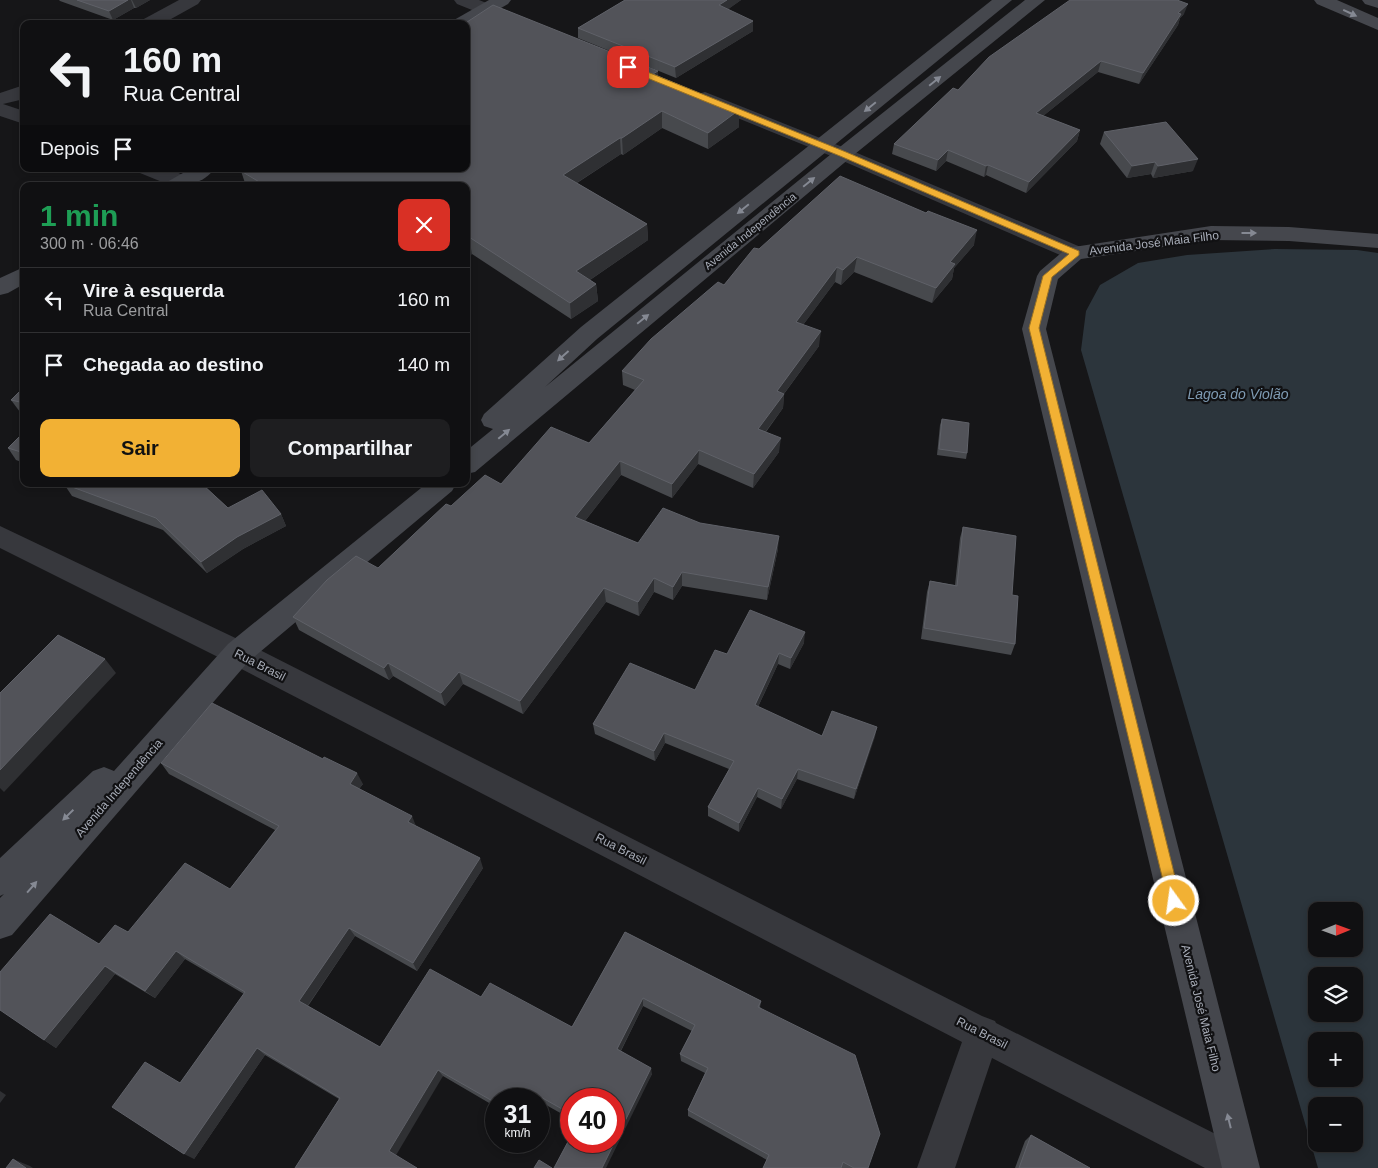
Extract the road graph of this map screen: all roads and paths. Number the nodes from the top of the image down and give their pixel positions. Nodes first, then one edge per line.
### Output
1 (192, 0) edge
2 (463, 0) edge
3 (1004, 0) edge
4 (1036, 0) edge
5 (1323, 0) edge
6 (1371, 0) edge
7 (1378, 3) edge
8 (494, 5) edge
9 (155, 20) edge
10 (467, 20) edge
11 (1378, 25) edge
12 (970, 27) junction
13 (531, 28) edge
14 (990, 37) junction
15 (686, 90) edge
16 (20, 93) edge
17 (0, 99) edge
18 (0, 108) edge
19 (20, 116) edge
20 (822, 146) junction
21 (843, 154) junction
22 (153, 172) edge
23 (199, 172) edge
24 (173, 182) edge
25 (181, 182) edge
26 (1378, 241) edge
27 (1076, 253) junction
28 (20, 276) edge
29 (0, 288) edge
30 (589, 333) junction
31 (612, 345) junction
32 (470, 441) edge
33 (470, 462) edge
34 (420, 487) edge
35 (439, 487) edge
36 (0, 536) edge
37 (238, 653) junction
38 (0, 880) edge
39 (0, 923) edge
40 (983, 1034) junction
41 (1240, 1167) edge
42 (936, 1168) edge

1 - 9 street
2 - 8 street
3 - 12 street, Avenida Independência
4 - 14 street, Avenida Independência
5 -> 11 street
6 - 7 street
8 - 10 street
8 - 13 street
12 - 14 street
12 -> 20 street, Avenida Independência
21 -> 14 street, Avenida Independência
15 - 20 street
16 - 17 street
18 - 19 street
20 - 21 street
20 -> 30 street, Avenida Independência
21 - 27 street
31 -> 21 street, Avenida Independência
22 - 24 street
23 - 25 street
27 -> 26 street, Avenida José Maia Filho
41 -> 27 street, Avenida José Maia Filho
28 - 29 street
30 - 31 street
30 -> 32 street, Avenida Independência
33 -> 31 street, Avenida Independência
34 - 37 street, Avenida Independência
35 - 37 street, Avenida Independência
36 - 37 street, Rua Brasil
37 -> 38 street, Avenida Independência
39 -> 37 street, Avenida Independência
37 - 40 street, Rua Brasil
40 - 41 street, Rua Brasil
40 - 42 street

